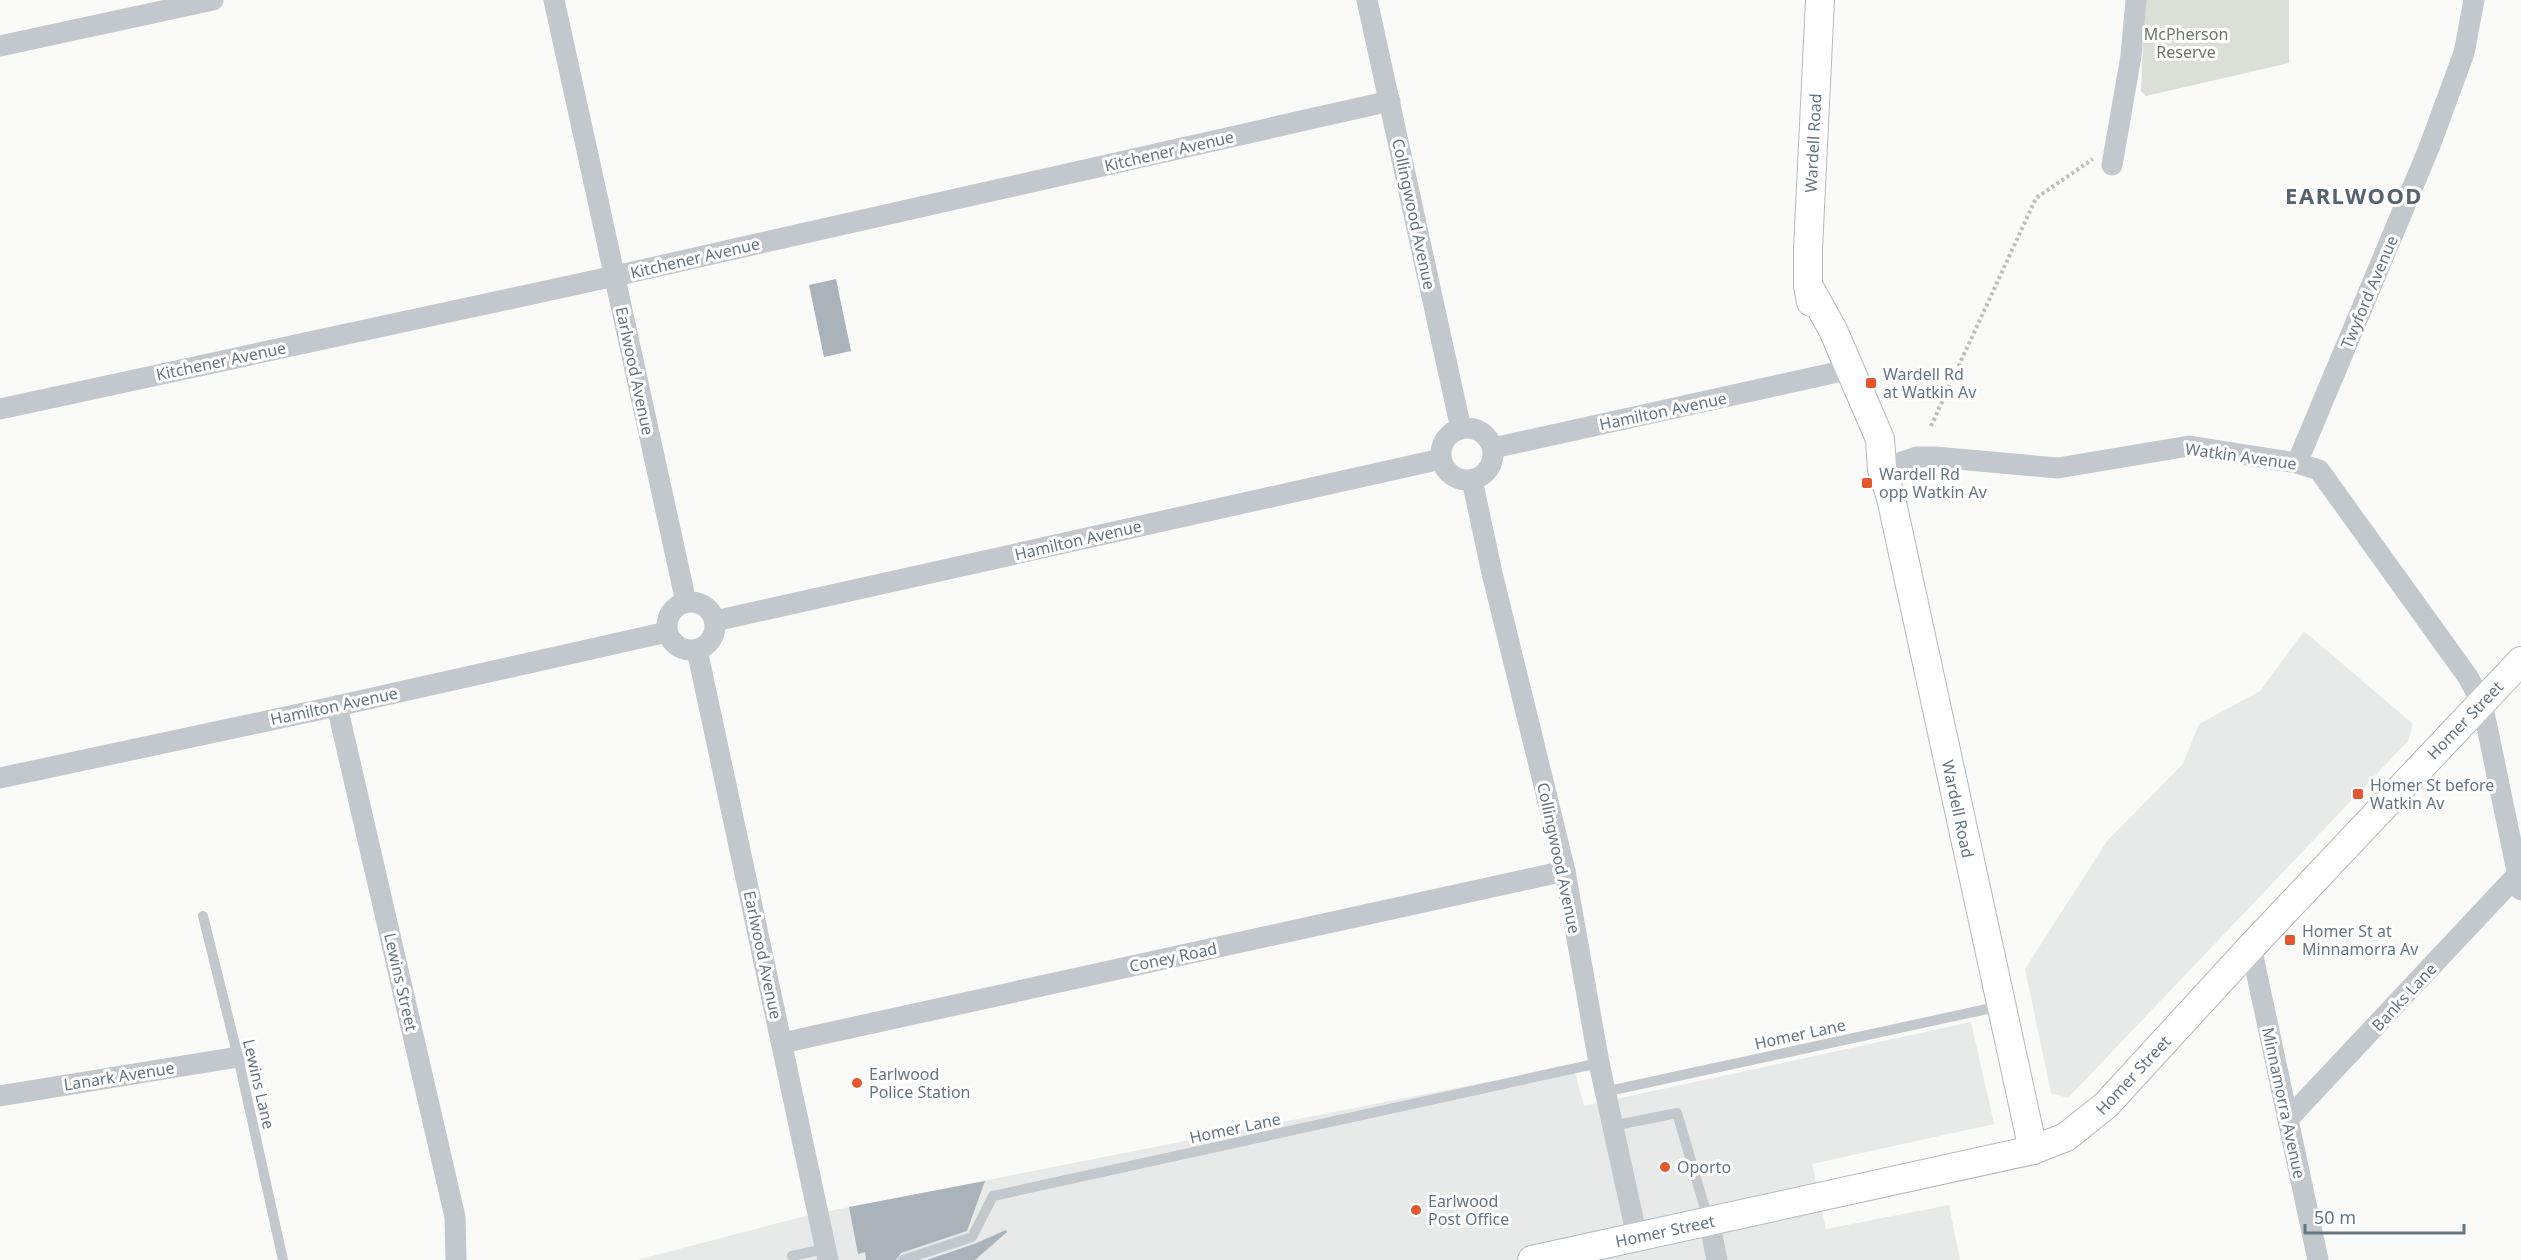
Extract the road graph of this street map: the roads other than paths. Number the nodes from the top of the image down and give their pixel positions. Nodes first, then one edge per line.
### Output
1 (213, 0) edge
2 (554, 0) edge
3 (1367, 0) edge
4 (1820, 0) edge
5 (2136, 0) edge
6 (2474, 0) edge
7 (0, 46) edge
8 (1390, 101) junction
9 (2112, 165) dead end
10 (615, 276) junction
11 (1808, 285) junction
12 (1833, 374) junction
13 (0, 409) edge
14 (1461, 429) junction
15 (1493, 448) junction
16 (1441, 459) junction
17 (2297, 463) junction
18 (1881, 469) junction
19 (1472, 480) junction
20 (686, 602) junction
21 (715, 621) junction
22 (667, 632) junction
23 (697, 650) junction
24 (2521, 661) edge
25 (2482, 703) junction
26 (337, 706) junction
27 (0, 778) edge
28 (1565, 871) junction
29 (2519, 882) edge
30 (203, 916) dead end
31 (2251, 947) junction
32 (2001, 1006) junction
33 (782, 1043) junction
34 (238, 1057) junction
35 (1599, 1063) junction
36 (1604, 1092) junction
37 (0, 1096) edge
38 (2288, 1119) junction
39 (1612, 1126) junction
40 (2033, 1150) junction
41 (1709, 1221) junction
42 (1637, 1237) junction
43 (826, 1254) edge
44 (792, 1256) dead end
45 (283, 1260) edge
46 (456, 1260) edge
47 (903, 1260) edge
48 (1532, 1260) edge
49 (1717, 1260) edge
50 (2318, 1260) edge

1 - 7 street
2 - 10 street, Earlwood Avenue
3 - 8 street, Collingwood Avenue
4 - 11 street, Wardell Road
5 - 9 street
6 - 17 street, Twyford Avenue
8 - 10 street, Kitchener Avenue
8 - 14 street, Collingwood Avenue
10 - 13 street, Kitchener Avenue
10 - 20 street, Earlwood Avenue
11 - 12 street, Wardell Road
11 - 18 street, Wardell Road
12 - 15 street, Hamilton Avenue
12 - 18 street, Wardell Road
14 - 15 street
14 - 16 street
15 - 19 street
16 - 19 street
16 - 21 street, Hamilton Avenue
17 - 18 street, Watkin Avenue
17 - 25 street, Watkin Avenue
18 - 32 street, Wardell Road
19 - 28 street, Collingwood Avenue
20 - 21 street
20 - 22 street
21 - 23 street
22 - 23 street
22 - 26 street, Hamilton Avenue
23 - 33 street, Earlwood Avenue
24 - 25 street, Homer Street
25 - 29 street, Watkin Avenue
25 - 31 street, Homer Street
26 - 27 street, Hamilton Avenue
26 - 46 street, Lewins Street
28 - 33 street, Coney Road
28 - 35 street, Collingwood Avenue
29 - 38 street, Banks Lane
30 - 34 lane, Lewins Lane
31 - 38 street, Minnamorra Avenue
31 - 40 street, Homer Street
32 - 36 lane, Homer Lane
32 - 40 street, Wardell Road
33 - 43 street, Earlwood Avenue
34 - 37 street, Lanark Avenue
34 - 45 lane, Lewins Lane
35 - 36 street, Collingwood Avenue
35 - 47 lane, Homer Lane
36 - 39 street, Collingwood Avenue
38 - 50 street, Minnamorra Avenue
39 - 41 lane
39 - 42 street, Collingwood Avenue
40 - 41 street, Homer Street
41 - 42 street, Homer Street
41 - 49 street
42 - 48 street, Homer Street
43 - 44 lane

